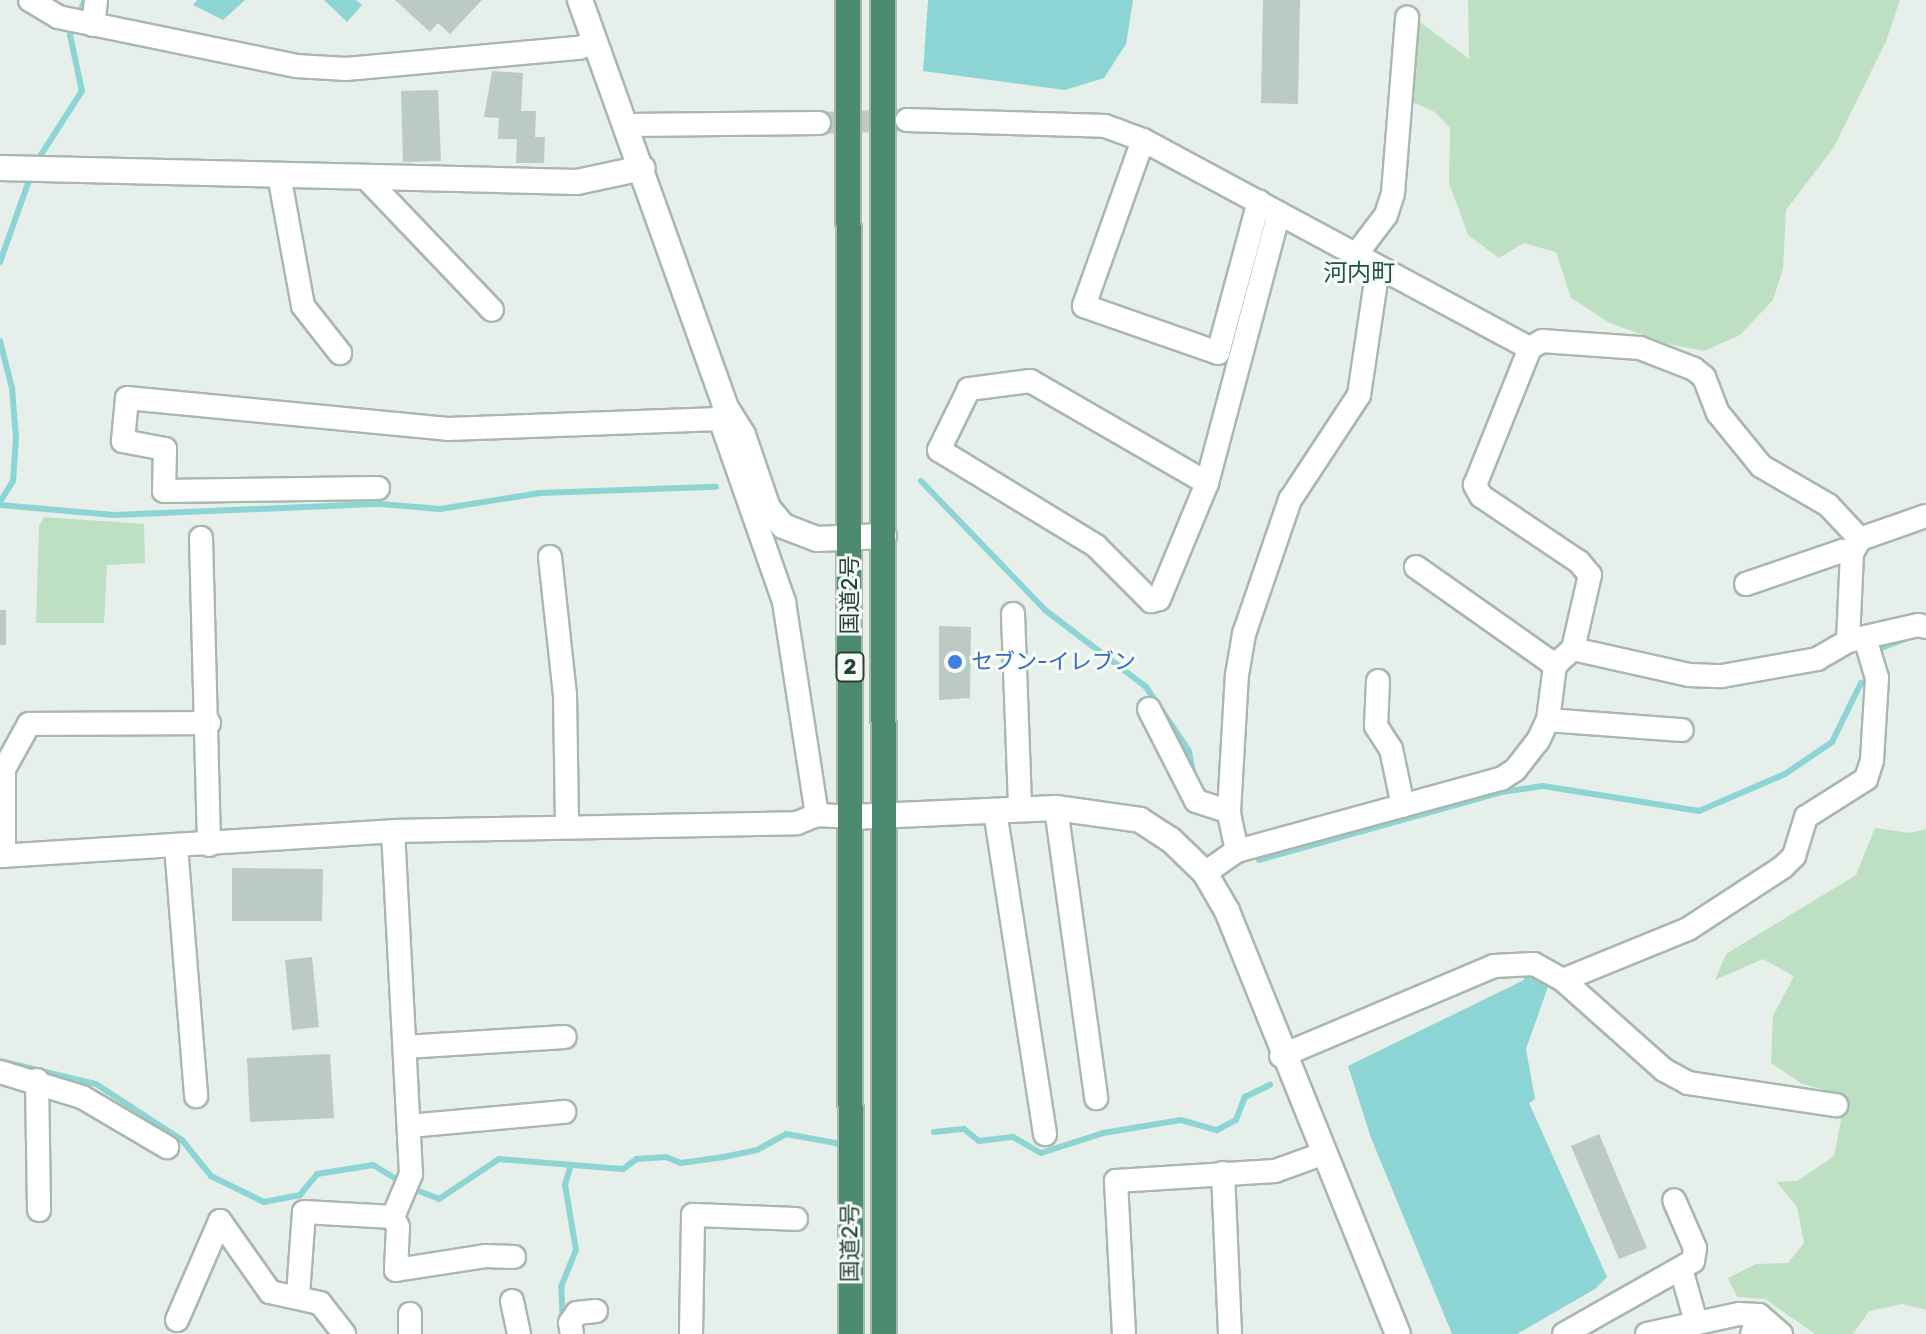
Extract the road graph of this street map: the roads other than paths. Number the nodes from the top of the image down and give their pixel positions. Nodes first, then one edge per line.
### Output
1 (30, 0) edge
2 (96, 0) edge
3 (580, 0) edge
4 (848, 0) edge
5 (883, 0) edge
6 (1407, 18) dead end
7 (93, 25) junction
8 (595, 42) junction
9 (907, 120) tunnel mouth
10 (819, 123) tunnel mouth
11 (627, 125) junction
12 (1143, 140) junction
13 (0, 168) edge
14 (643, 168) junction
15 (279, 175) junction
16 (364, 176) junction
17 (1259, 201) junction
18 (1279, 213) junction
19 (1355, 256) junction
20 (1378, 268) junction
21 (492, 310) dead end
22 (1530, 348) junction
23 (340, 353) dead end
24 (723, 413) junction
25 (1207, 483) junction
26 (378, 488) dead end
27 (1926, 516) edge
28 (884, 536) junction
29 (201, 538) dead end
30 (850, 538) junction
31 (1856, 546) junction
32 (550, 557) dead end
33 (1416, 567) dead end
34 (1746, 584) dead end
35 (1013, 614) dead end
36 (1925, 627) edge
37 (1857, 639) junction
38 (1573, 649) junction
39 (1555, 665) junction
40 (1378, 681) dead end
41 (1149, 709) dead end
42 (1548, 720) junction
43 (209, 723) junction
44 (1682, 730) dead end
45 (1403, 806) junction
46 (1056, 808) junction
47 (1020, 809) junction
48 (995, 811) junction
49 (1229, 812) junction
50 (885, 814) junction
51 (817, 815) junction
52 (851, 817) junction
53 (567, 827) junction
54 (393, 831) junction
55 (209, 845) junction
56 (176, 846) junction
57 (1237, 851) junction
58 (2, 856) edge
59 (1205, 873) junction
60 (1563, 980) junction
61 (565, 1037) dead end
62 (405, 1047) junction
63 (1281, 1056) junction
64 (0, 1072) edge
65 (37, 1080) junction
66 (196, 1096) dead end
67 (1096, 1098) dead end
68 (1836, 1105) dead end
69 (564, 1112) dead end
70 (409, 1126) junction
71 (1045, 1134) dead end
72 (167, 1147) dead end
73 (1322, 1154) junction
74 (1223, 1173) junction
75 (1674, 1200) dead end
76 (39, 1210) dead end
77 (393, 1217) junction
78 (796, 1219) dead end
79 (514, 1257) dead end
80 (1681, 1269) junction
81 (298, 1295) junction
82 (512, 1301) dead end
83 (596, 1311) dead end
84 (177, 1320) dead end
85 (1696, 1322) junction
86 (1755, 1325) edge
87 (344, 1334) edge
88 (519, 1334) edge
89 (572, 1334) edge
90 (691, 1334) edge
91 (851, 1334) edge
92 (884, 1334) edge
93 (1124, 1334) edge
94 (1230, 1334) edge
95 (1398, 1334) edge
96 (1564, 1334) edge
97 (1647, 1334) edge
98 (1781, 1334) edge

1 - 7 street
2 - 7 street
3 - 8 street
4 - 30 highway, 国道2号 / 2
5 - 28 highway, 国道2号 / 2
6 - 19 street
7 - 8 street
8 - 11 street
9 - 12 street
10 - 11 street
11 - 14 street
12 - 17 street
12 - 17 street
13 - 15 street
14 - 16 street
14 - 24 street
15 - 16 street
15 - 23 street
16 - 21 street
17 - 18 street
18 - 19 street
18 - 25 street
19 - 20 street
20 - 22 street
20 - 49 street
22 - 31 street
22 - 38 street
24 - 26 street
24 - 30 street
24 - 51 street
25 - 25 street
27 - 31 street
28 - 30 street
28 - 50 highway, 国道2号 / 2
29 - 43 street
30 - 52 highway, 国道2号 / 2
31 - 34 street
31 - 37 street
32 - 53 street
33 - 39 street
35 - 47 street
36 - 37 street
37 - 38 street
37 - 60 street
38 - 39 street
39 - 42 street
40 - 45 street
41 - 49 street
42 - 44 street
42 - 45 street
43 - 55 street
43 - 58 street
45 - 57 street
46 - 47 street
46 - 59 street
46 - 67 street
47 - 48 street
48 - 50 street
48 - 71 street
49 - 57 street
50 - 52 street
50 - 92 highway, 国道2号 / 2
51 - 52 street
51 - 53 street
52 - 91 highway, 国道2号 / 2
53 - 54 street
54 - 55 street
54 - 62 street
55 - 56 street
56 - 58 street
56 - 66 street
57 - 59 street
59 - 63 street
60 - 63 street
60 - 68 street
61 - 62 street
62 - 70 street
63 - 73 street
64 - 65 street
65 - 72 street
65 - 76 street
69 - 70 street
70 - 77 street
73 - 74 street
73 - 95 street
74 - 93 street
74 - 94 street
75 - 80 street
77 - 79 street
77 - 81 street
78 - 90 street
80 - 85 street
80 - 96 street
81 - 84 street
81 - 87 street
82 - 88 street
83 - 89 street
85 - 86 street
85 - 97 street
86 - 98 street

